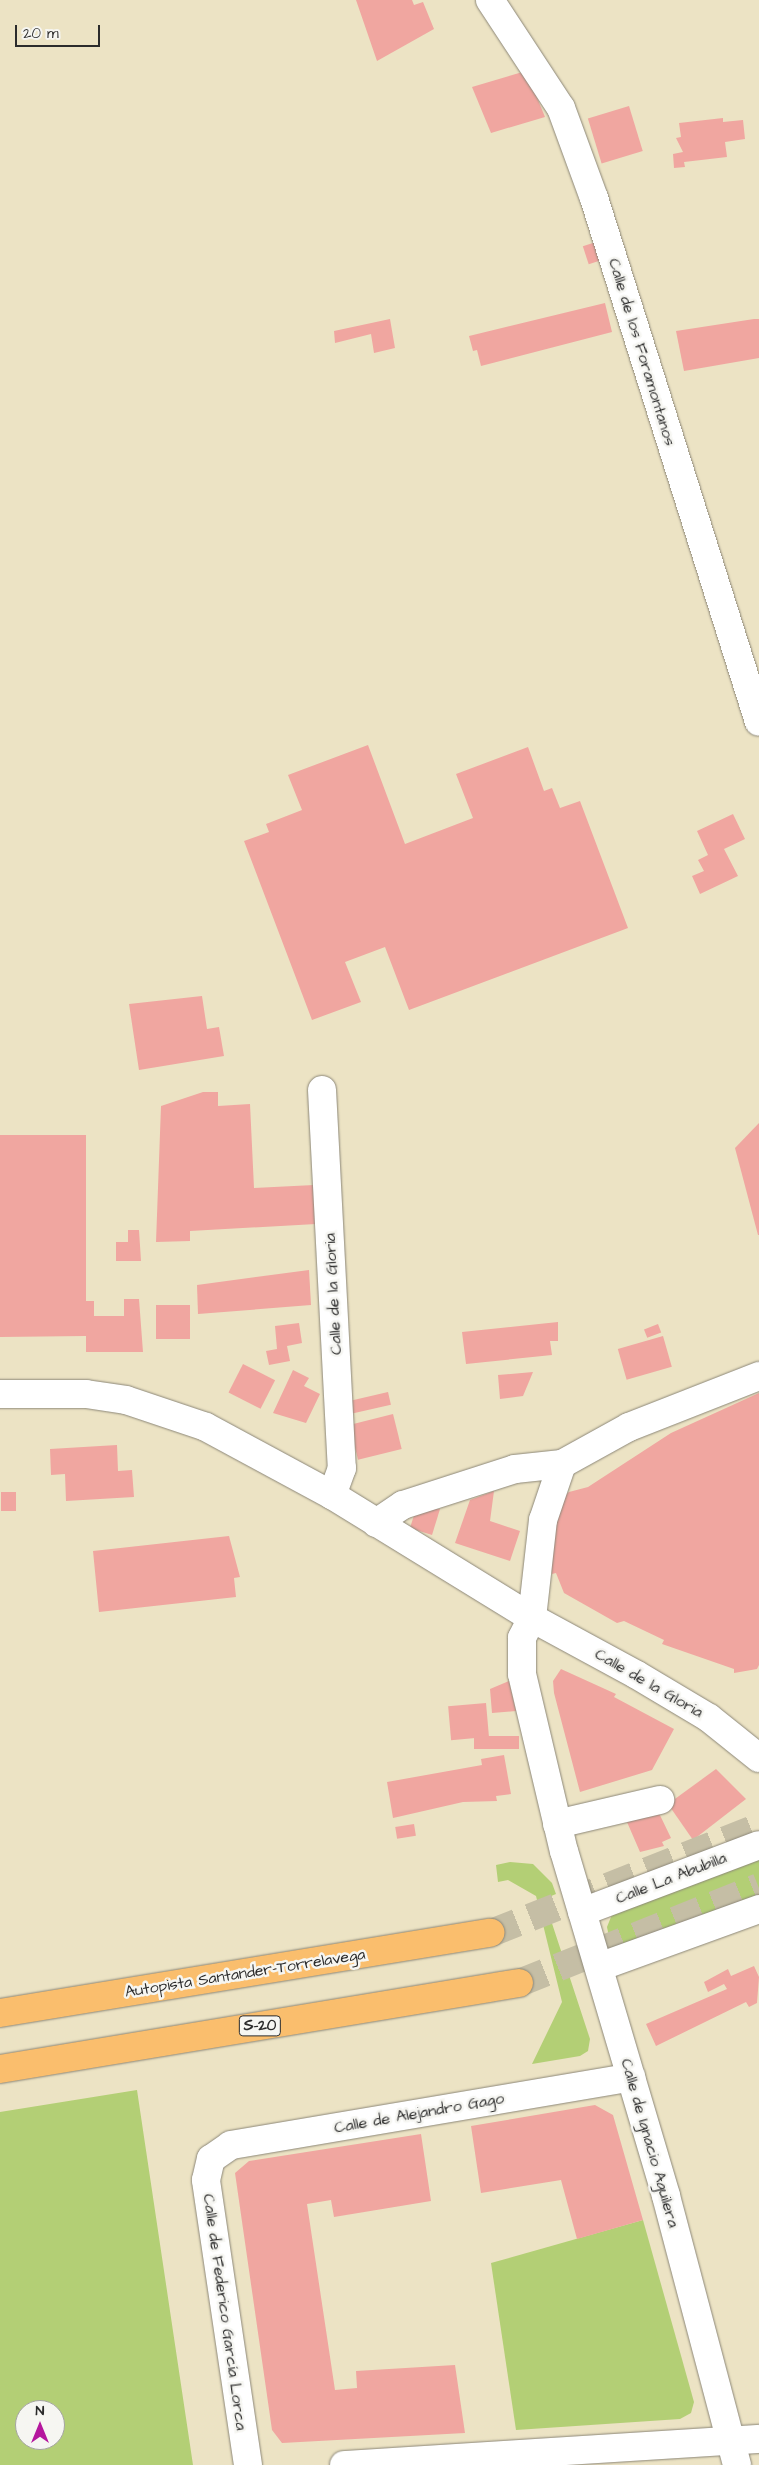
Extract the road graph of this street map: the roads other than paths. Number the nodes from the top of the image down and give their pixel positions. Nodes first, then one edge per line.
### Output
1 (490, 0) edge
2 (759, 722) edge
3 (322, 1090) dead end
4 (759, 1376) edge
5 (0, 1394) edge
6 (562, 1464) junction
7 (332, 1495) junction
8 (376, 1523) junction
9 (532, 1618) junction
10 (759, 1758) edge
11 (660, 1800) dead end
12 (558, 1824) junction
13 (759, 1845) edge
14 (759, 1909) edge
15 (582, 1912) junction
16 (491, 1933) tunnel mouth
17 (599, 1967) junction
18 (519, 1983) tunnel mouth
19 (0, 2013) edge
20 (0, 2069) edge
21 (631, 2076) junction
22 (211, 2159) joint
23 (759, 2439) edge
24 (735, 2453) edge
25 (495, 2460) edge
26 (248, 2465) edge
27 (344, 2465) edge

1 - 2 street, Calle de los Foramontanos
3 - 7 street, Calle de la Gloria
4 - 6 street
5 - 7 street, Calle de la Gloria
6 - 8 street
6 - 9 street
7 - 8 street, Calle de la Gloria
8 - 9 street, Calle de la Gloria
9 - 10 street, Calle de la Gloria
9 - 12 street, Calle de Ignacio Aguilera
11 - 12 street
12 - 15 street, Calle de Ignacio Aguilera
13 - 15 street, Calle La Abubilla
14 - 17 street
15 - 17 street, Calle de Ignacio Aguilera
16 - 19 highway, Autopista Santander-Torrelavega
17 - 21 street, Calle de Ignacio Aguilera
18 - 20 highway, S-20
21 - 22 street, Calle de Alejandro Gago
21 - 24 street, Calle de Ignacio Aguilera
22 - 26 street, Calle de Federico García Lorca
23 - 24 street
24 - 25 street
25 - 27 street

